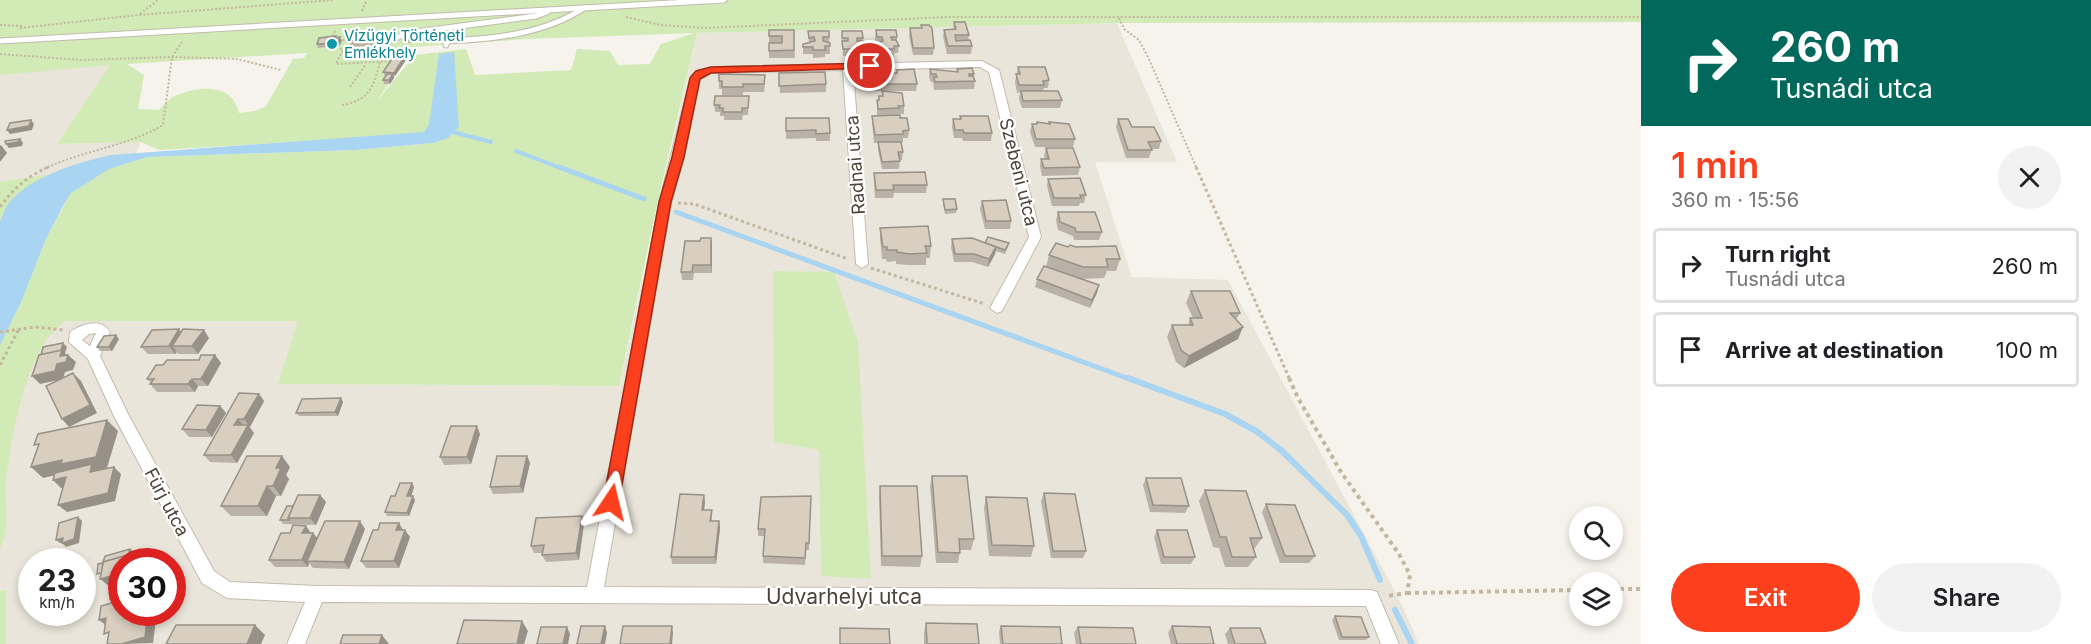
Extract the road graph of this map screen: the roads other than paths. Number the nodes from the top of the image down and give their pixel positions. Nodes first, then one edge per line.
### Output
1 (724, 0) edge
2 (584, 8) junction
3 (548, 10) junction
4 (0, 42) edge
5 (387, 44) road end
6 (446, 45) dead end
7 (848, 67) junction
8 (862, 264) road end
9 (997, 308) road end
10 (93, 356) junction
11 (317, 594) junction
12 (594, 594) junction
13 (296, 644) edge
14 (1390, 644) edge

1 - 2 lane
2 - 3 lane
2 - 6 lane
3 - 4 lane
3 - 5 lane
7 - 8 street, Radnai utca
7 - 9 street, Szebeni utca
7 - 12 street
10 - 10 street, Fürj utca
10 - 11 street, Fürj utca
11 - 12 street, Udvarhelyi utca
11 - 13 street
12 - 14 street, Udvarhelyi utca

